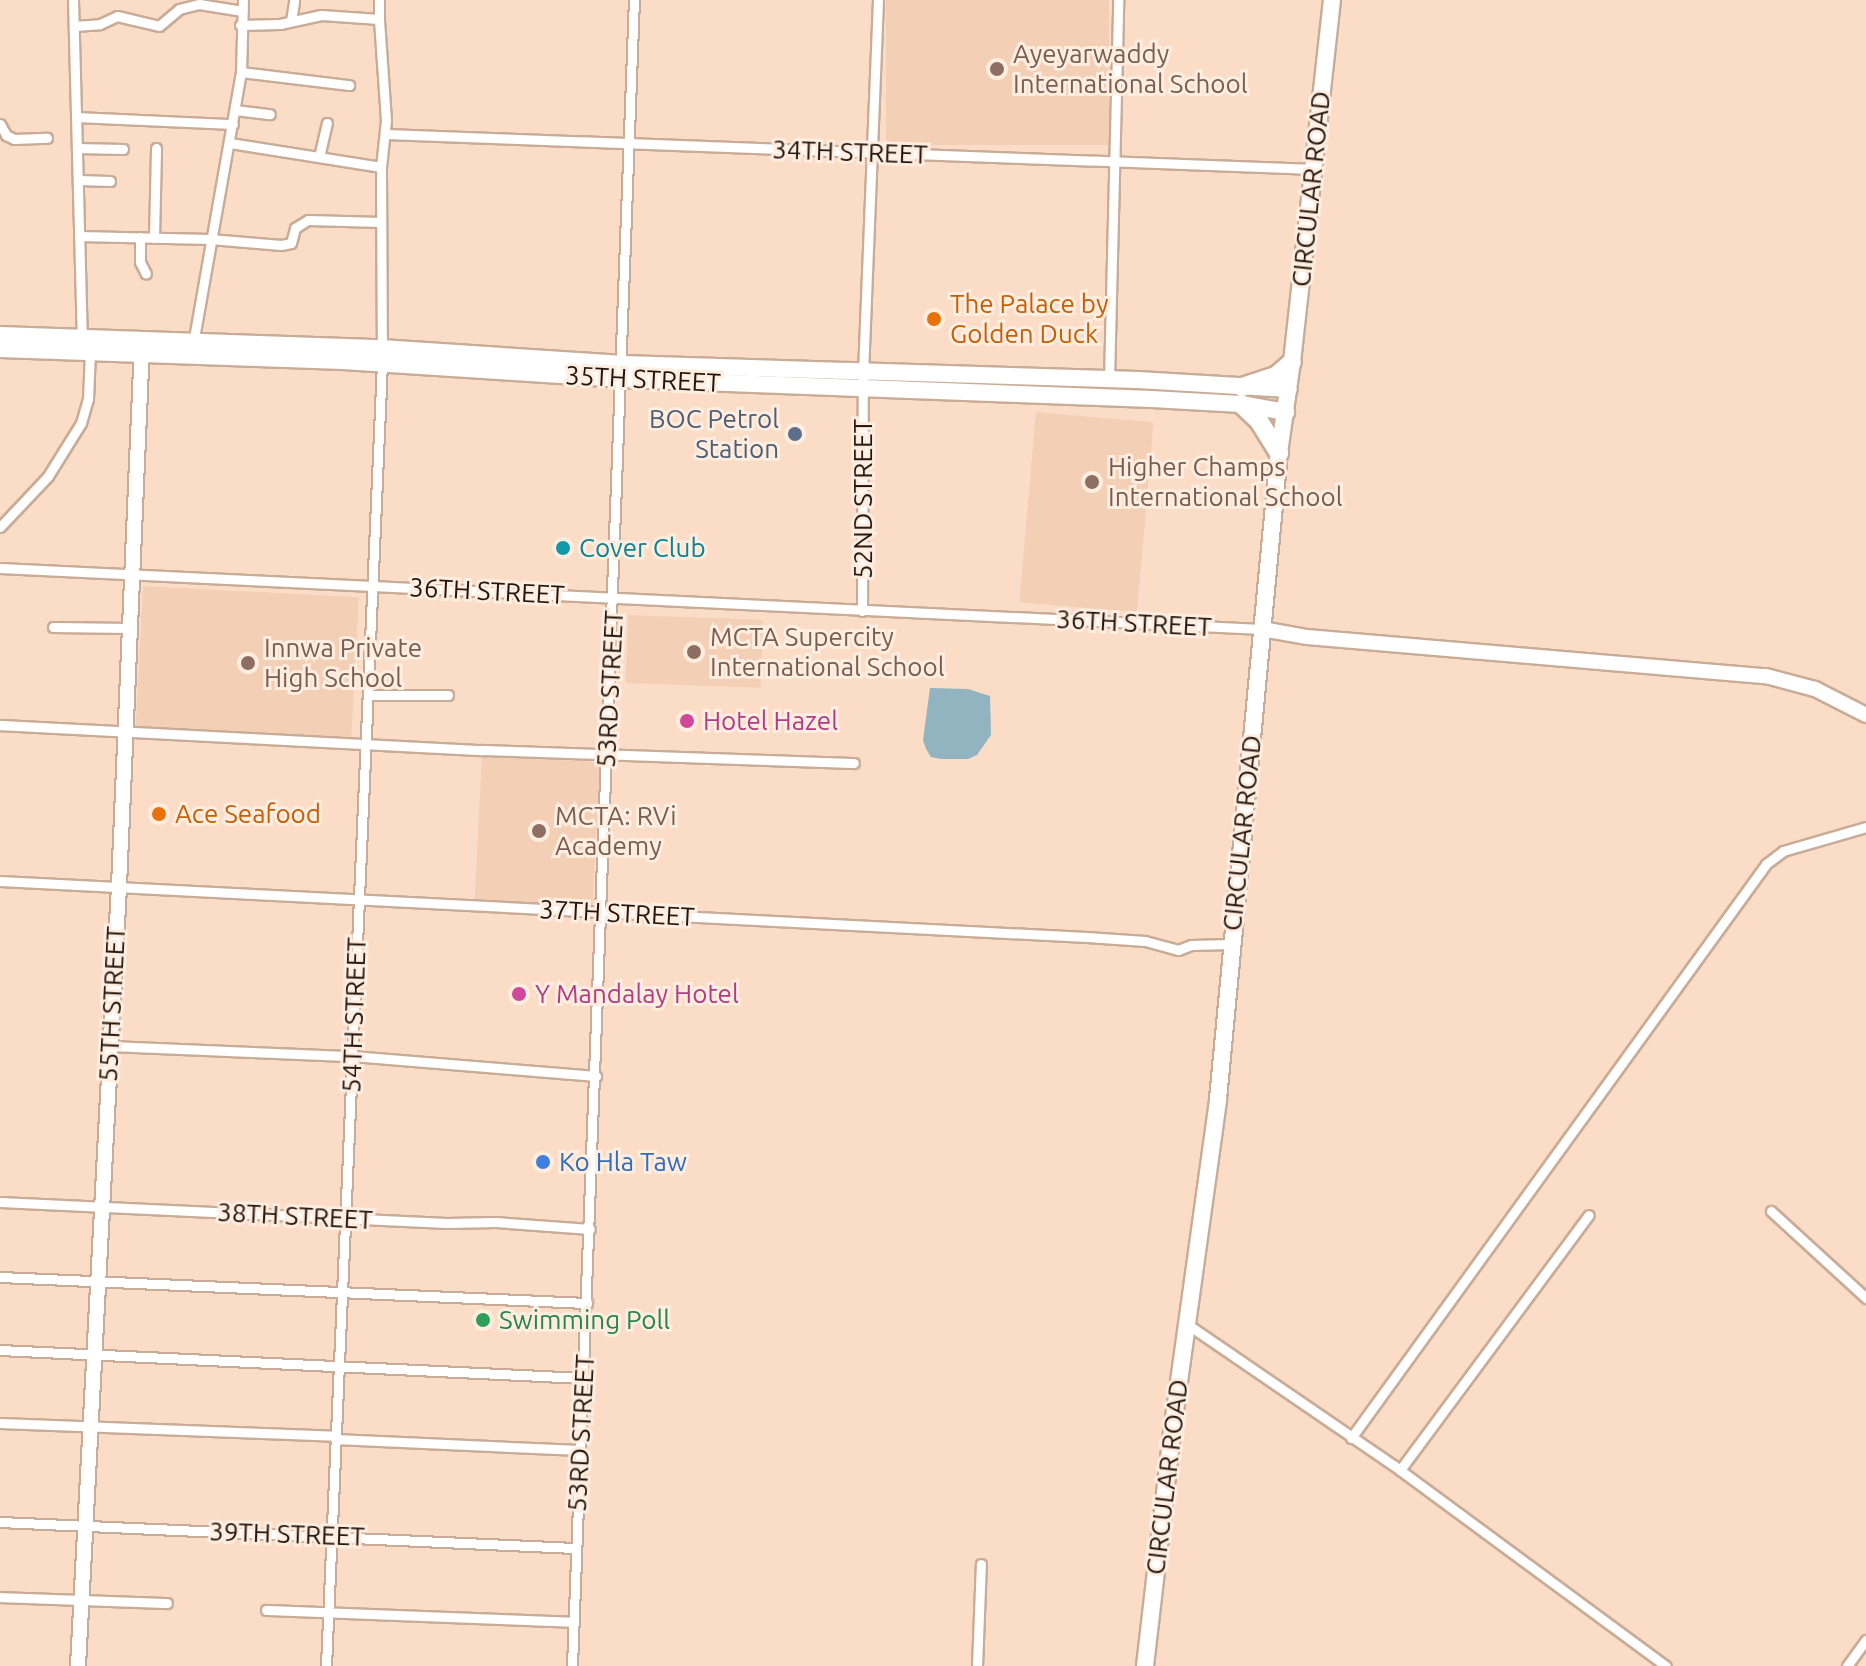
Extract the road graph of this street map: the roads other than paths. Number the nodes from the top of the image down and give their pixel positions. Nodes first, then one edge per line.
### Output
1 (73, 0) edge
2 (379, 0) edge
3 (634, 0) edge
4 (878, 0) edge
5 (1118, 0) edge
6 (1332, 0) edge
7 (294, 1) edge
8 (180, 4) edge
9 (242, 5) edge
10 (379, 19) junction
11 (291, 21) junction
12 (240, 25) junction
13 (74, 26) junction
14 (241, 72) junction
15 (349, 85) dead end
16 (235, 110) junction
17 (270, 114) dead end
18 (76, 117) junction
19 (327, 123) dead end
20 (0, 124) edge
21 (233, 124) junction
22 (386, 134) junction
23 (47, 138) dead end
24 (230, 143) junction
25 (629, 143) junction
26 (77, 148) junction
27 (156, 148) dead end
28 (123, 149) dead end
29 (873, 154) junction
30 (319, 157) junction
31 (1116, 163) junction
32 (381, 167) junction
33 (1314, 169) junction
34 (78, 180) junction
35 (110, 181) dead end
36 (381, 222) junction
37 (79, 236) junction
38 (140, 237) junction
39 (154, 238) junction
40 (210, 239) junction
41 (146, 274) dead end
42 (0, 335) edge
43 (86, 345) junction
44 (142, 347) junction
45 (0, 349) edge
46 (192, 349) junction
47 (382, 356) junction
48 (1292, 362) junction
49 (622, 372) junction
50 (863, 380) junction
51 (1109, 380) junction
52 (1153, 381) junction
53 (1289, 389) junction
54 (1241, 395) junction
55 (1152, 399) junction
56 (1286, 412) junction
57 (1279, 453) junction
58 (0, 527) edge
59 (0, 568) edge
60 (132, 573) junction
61 (372, 585) junction
62 (614, 598) junction
63 (862, 611) junction
64 (53, 627) dead end
65 (130, 628) junction
66 (1262, 629) junction
67 (368, 695) junction
68 (448, 695) dead end
69 (1866, 715) edge
70 (0, 725) edge
71 (125, 731) junction
72 (365, 743) junction
73 (607, 753) junction
74 (854, 763) dead end
75 (1866, 827) edge
76 (0, 881) edge
77 (119, 886) junction
78 (359, 898) junction
79 (600, 912) junction
80 (1231, 944) junction
81 (110, 1046) junction
82 (352, 1056) junction
83 (596, 1076) junction
84 (0, 1202) edge
85 (100, 1207) junction
86 (1771, 1211) dead end
87 (1589, 1215) dead end
88 (345, 1218) junction
89 (590, 1229) junction
90 (0, 1277) edge
91 (97, 1282) junction
92 (342, 1291) junction
93 (1866, 1298) edge
94 (587, 1303) junction
95 (1186, 1323) junction
96 (0, 1350) edge
97 (94, 1352) junction
98 (338, 1367) junction
99 (583, 1378) junction
100 (0, 1423) edge
101 (89, 1428) junction
102 (335, 1438) junction
103 (1351, 1438) junction
104 (580, 1450) junction
105 (1400, 1470) junction
106 (0, 1522) edge
107 (84, 1525) junction
108 (331, 1535) junction
109 (575, 1548) junction
110 (981, 1564) dead end
111 (0, 1597) edge
112 (82, 1598) junction
113 (167, 1603) dead end
114 (266, 1610) dead end
115 (328, 1612) junction
116 (573, 1622) junction
117 (1866, 1640) edge
118 (78, 1666) edge
119 (87, 1666) edge
120 (326, 1666) edge
121 (572, 1666) edge
122 (977, 1666) edge
123 (1145, 1666) edge
124 (1666, 1666) edge
125 (1847, 1666) edge

1 - 13 street
2 - 10 street, 54TH STREET
3 - 25 street, 53RD STREET
4 - 29 street, 52ND STREET
5 - 31 street
6 - 33 main road, CIRCULAR ROAD
7 - 11 street
8 - 9 street
8 - 13 street
9 - 12 street
10 - 11 street
10 - 22 street, 54TH STREET
11 - 12 street
12 - 14 street
13 - 18 street
14 - 15 street
14 - 16 street
16 - 17 street
16 - 21 street
18 - 21 street
18 - 26 street
19 - 30 street
20 - 23 street
21 - 24 street
22 - 25 street, 34TH STREET
22 - 32 street, 54TH STREET
24 - 30 street
24 - 40 street
25 - 29 street, 34TH STREET
25 - 49 street, 53RD STREET
26 - 28 street
26 - 34 street
27 - 39 street
29 - 31 street, 34TH STREET
29 - 50 street, 52ND STREET
30 - 32 street
31 - 33 street, 34TH STREET
31 - 51 street
32 - 36 street, 54TH STREET
33 - 48 main road, CIRCULAR ROAD
34 - 35 street
34 - 37 street
36 - 40 street
36 - 47 street, 54TH STREET
37 - 38 street
37 - 43 street
38 - 39 street
38 - 41 street
39 - 40 street
40 - 46 street
42 - 43 main road
43 - 44 main road
43 - 45 main road
43 - 58 street
44 - 46 main road
44 - 60 main road, 55TH STREET
46 - 47 main road
47 - 49 main road, 35TH STREET
47 - 61 street, 54TH STREET
48 - 53 main road, CIRCULAR ROAD
48 - 54 highway
49 - 50 main road, 35TH STREET
49 - 62 street, 53RD STREET
50 - 51 main road, 35TH STREET
50 - 55 main road, 35TH STREET
50 - 63 street, 52ND STREET
51 - 52 main road, 35TH STREET
52 - 54 main road, 35TH STREET
52 - 55 main road
53 - 54 main road, 35TH STREET
53 - 56 main road, CIRCULAR ROAD
54 - 55 main road, 35TH STREET
54 - 56 main road, 35TH STREET
54 - 57 highway
56 - 57 main road, CIRCULAR ROAD
57 - 66 main road, CIRCULAR ROAD
59 - 60 street, 36TH STREET
60 - 61 street, 36TH STREET
60 - 65 main road, 55TH STREET
61 - 62 street, 36TH STREET
61 - 67 street, 54TH STREET
62 - 63 street, 36TH STREET
62 - 73 street, 53RD STREET
63 - 66 street, 36TH STREET
64 - 65 street
65 - 71 main road, 55TH STREET
66 - 69 main road
66 - 80 main road, CIRCULAR ROAD
67 - 68 street
67 - 72 street, 54TH STREET
70 - 71 street
71 - 72 street
71 - 77 main road, 55TH STREET
72 - 73 street
72 - 78 street, 54TH STREET
73 - 74 street
73 - 79 street, 53RD STREET
75 - 103 street
76 - 77 street, 37TH STREET
77 - 78 street, 37TH STREET
77 - 81 main road, 55TH STREET
78 - 79 street, 37TH STREET
78 - 82 street, 54TH STREET
79 - 80 street, 37TH STREET
79 - 83 street, 53RD STREET
80 - 95 main road, CIRCULAR ROAD
81 - 82 street
81 - 85 main road, 55TH STREET
82 - 83 street
82 - 88 street, 54TH STREET
83 - 89 street, 53RD STREET
84 - 85 street, 38TH STREET
85 - 88 street, 38TH STREET
85 - 91 main road, 55TH STREET
86 - 93 street
87 - 105 street
88 - 89 street, 38TH STREET
88 - 92 street, 54TH STREET
89 - 94 street, 53RD STREET
90 - 91 street
91 - 92 street
91 - 97 main road, 55TH STREET
92 - 94 street
92 - 98 street, 54TH STREET
94 - 99 street, 53RD STREET
95 - 103 street
95 - 123 main road, CIRCULAR ROAD
96 - 97 street
97 - 98 street
97 - 101 main road, 55TH STREET
98 - 99 street
98 - 102 street, 54TH STREET
99 - 104 street, 53RD STREET
100 - 101 street
101 - 102 street
101 - 107 main road, 55TH STREET
102 - 104 street
102 - 108 street, 54TH STREET
103 - 105 street
104 - 109 street, 53RD STREET
105 - 124 street
106 - 107 street, 39TH STREET
107 - 108 street, 39TH STREET
107 - 112 main road, 55TH STREET
108 - 109 street, 39TH STREET
108 - 115 street, 54TH STREET
109 - 116 street, 53RD STREET
110 - 122 street
111 - 112 street
112 - 113 street
112 - 118 main road, 55TH STREET
114 - 115 street
115 - 116 street
115 - 120 street, 54TH STREET
116 - 121 street, 53RD STREET
117 - 125 street
118 - 119 street

